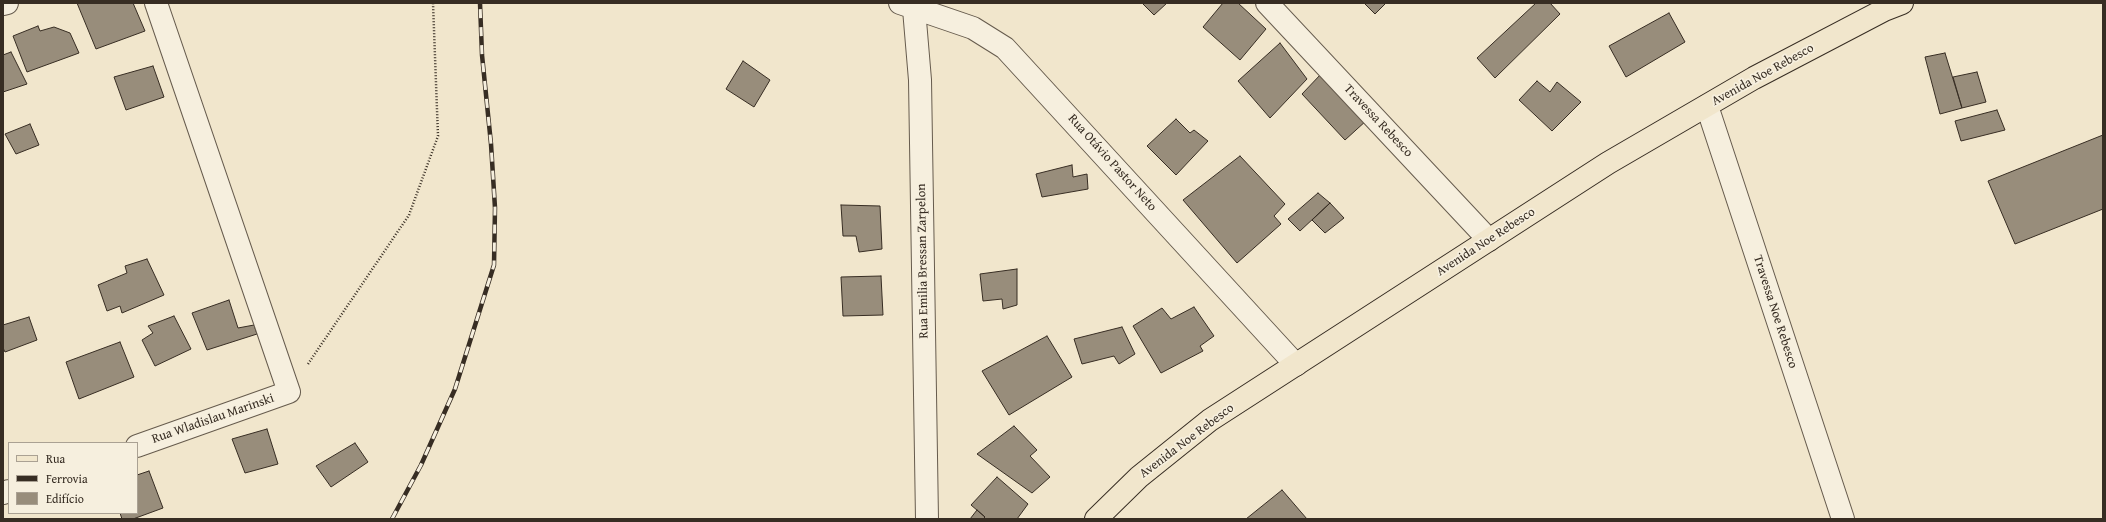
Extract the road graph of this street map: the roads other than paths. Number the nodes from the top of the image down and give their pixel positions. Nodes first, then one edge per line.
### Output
1 (7, 3) edge
2 (156, 3) edge
3 (1266, 3) edge
4 (1902, 3) edge
5 (3, 4) edge
6 (910, 5) edge
7 (1707, 106) junction
8 (1489, 240) junction
9 (1296, 364) junction
10 (138, 446) edge
11 (927, 519) edge
12 (1096, 519) edge
13 (1843, 519) edge

1 - 5 street
2 - 10 street, Rua Wladislau Marinski
3 - 8 street, Travessa Rebesco
4 - 7 main road, Avenida Noe Rebesco
6 - 9 street, Rua Otávio Pastor Neto
6 - 11 street, Rua Emilia Bressan Zarpelon
7 - 8 main road, Avenida Noe Rebesco
7 - 13 street, Travessa Noe Rebesco
8 - 9 main road, Avenida Noe Rebesco
9 - 12 main road, Avenida Noe Rebesco

